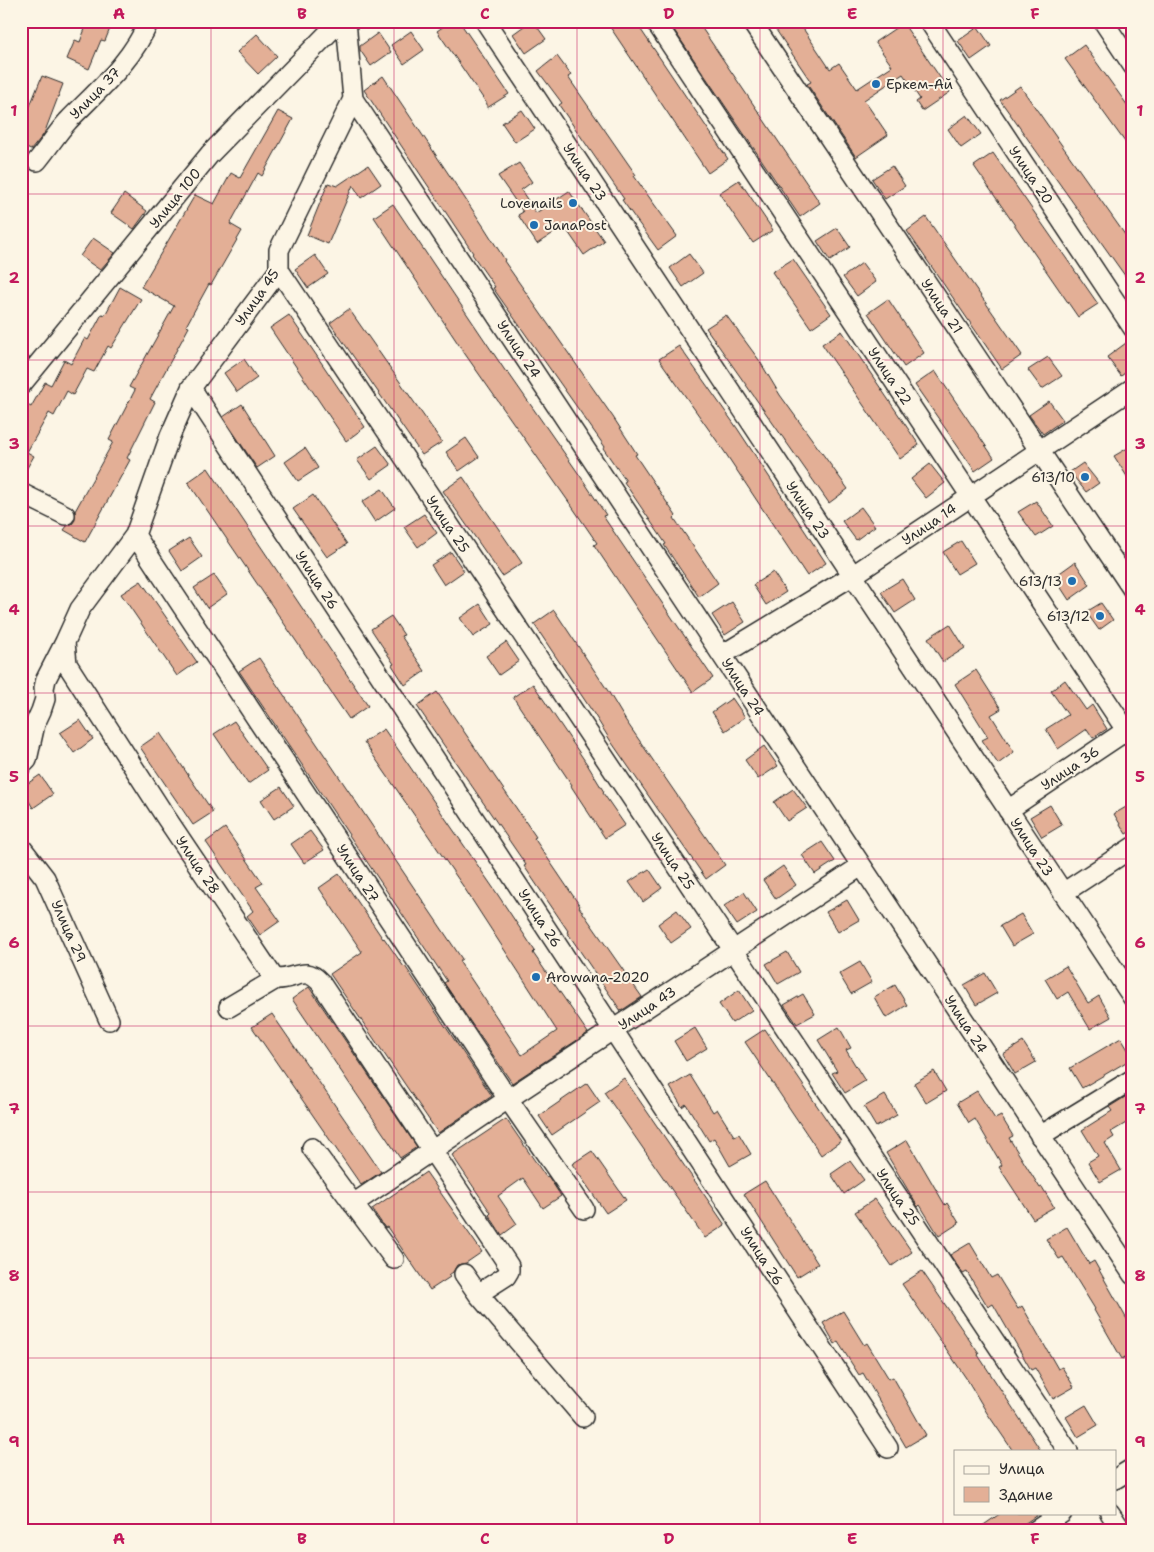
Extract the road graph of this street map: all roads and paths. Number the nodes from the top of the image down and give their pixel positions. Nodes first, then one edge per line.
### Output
1 (149, 21) edge
2 (340, 21) edge
3 (346, 21) edge
4 (485, 21) edge
5 (655, 21) edge
6 (751, 21) edge
7 (929, 21) edge
8 (1103, 21) edge
9 (1133, 66) edge
10 (353, 99) junction
11 (38, 161) dead end
12 (279, 270) junction
13 (1133, 328) edge
14 (21, 386) edge
15 (191, 388) junction
16 (1133, 388) edge
17 (1039, 451) junction
18 (21, 493) edge
19 (971, 497) junction
20 (65, 515) dead end
21 (135, 535) junction
22 (852, 576) junction
23 (1133, 590) edge
24 (65, 642) junction
25 (722, 655) junction
26 (1130, 728) edge
27 (21, 766) edge
28 (1008, 810) junction
29 (21, 847) edge
30 (1133, 847) edge
31 (861, 866) junction
32 (1063, 893) junction
33 (733, 950) junction
34 (276, 979) junction
35 (1133, 998) edge
36 (229, 1007) dead end
37 (109, 1020) dead end
38 (614, 1030) junction
39 (1133, 1079) edge
40 (508, 1099) junction
41 (1040, 1136) junction
42 (312, 1148) dead end
43 (432, 1151) junction
44 (353, 1204) junction
45 (584, 1209) dead end
46 (394, 1259) dead end
47 (464, 1274) dead end
48 (1133, 1275) edge
49 (478, 1294) junction
50 (583, 1417) dead end
51 (888, 1448) dead end
52 (1067, 1450) edge
53 (1133, 1468) edge
54 (1116, 1478) edge
55 (1060, 1514) edge
56 (1111, 1514) edge
57 (1035, 1531) edge
58 (1122, 1531) edge

1 - 11 street, Улица 37
2 - 14 street, Улица 100
3 - 10 street
4 - 22 street, Улица 23
5 - 19 street, Улица 22
6 - 17 street, Улица 21
7 - 13 street, Улица 20
8 - 9 street
10 - 12 street, Улица 45
10 - 25 street, Улица 24
12 - 15 street, Улица 45
12 - 33 street, Улица 25
15 - 21 street, Улица 45
15 - 38 street, Улица 26
16 - 17 street, Улица 14
17 - 19 street, Улица 14
17 - 23 street, Улица 21
18 - 20 street
19 - 22 street, Улица 14
19 - 26 street, Улица 22
21 - 24 street
21 - 40 street, Улица 27
22 - 25 street, Улица 14
22 - 28 street, Улица 23
24 - 27 street
24 - 34 street, Улица 28
25 - 31 street, Улица 24
26 - 28 street, Улица 36
28 - 32 street, Улица 23
29 - 37 street, Улица 29
30 - 32 street
31 - 33 street, Улица 43
31 - 41 street, Улица 24
32 - 35 street, Улица 23
33 - 38 street, Улица 43
33 - 52 street, Улица 25
34 - 36 street
34 - 43 street
38 - 40 street, Улица 43
38 - 51 street, Улица 26
39 - 41 street
40 - 43 street, Улица 43
40 - 45 street, Улица 27
41 - 48 street, Улица 24
42 - 44 street
43 - 44 street, Улица 43
43 - 49 street
44 - 46 street
47 - 49 street
49 - 50 street
53 - 54 street
55 - 57 street
56 - 58 street

